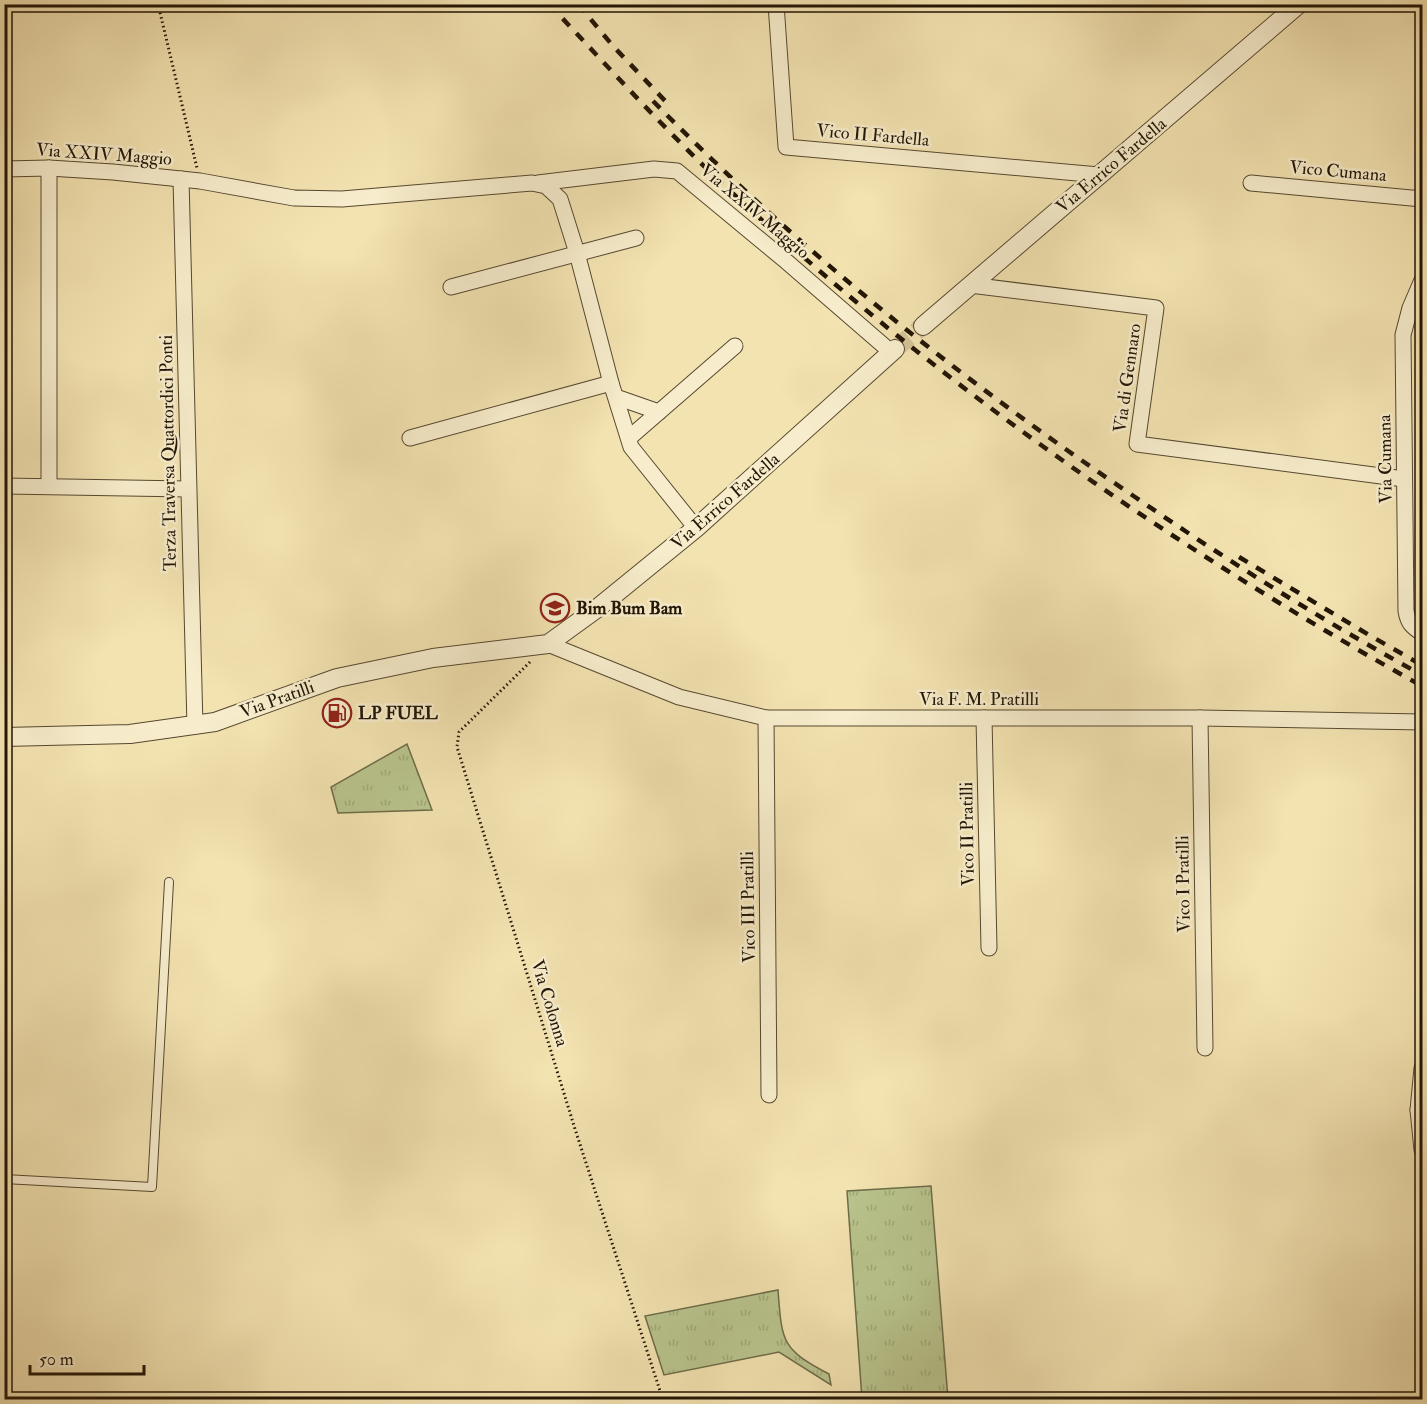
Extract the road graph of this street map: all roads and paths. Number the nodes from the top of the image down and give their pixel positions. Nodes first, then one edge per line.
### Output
1 (158, 4) edge
2 (776, 4) edge
3 (1299, 4) edge
4 (49, 168) junction
5 (4, 169) edge
6 (1099, 175) junction
7 (181, 179) junction
8 (200, 181) junction
9 (532, 183) junction
10 (1251, 183) dead end
11 (1422, 199) edge
12 (636, 238) dead end
13 (577, 253) junction
14 (1422, 280) edge
15 (970, 285) junction
16 (451, 286) dead end
17 (922, 326) tunnel mouth
18 (735, 346) dead end
19 (893, 351) joint
20 (614, 390) junction
21 (659, 411) junction
22 (410, 438) dead end
23 (629, 438) junction
24 (1404, 479) junction
25 (4, 486) edge
26 (49, 486) junction
27 (188, 489) junction
28 (696, 528) junction
29 (1422, 633) edge
30 (548, 645) junction
31 (766, 718) junction
32 (984, 718) junction
33 (1200, 718) junction
34 (1422, 722) edge
35 (195, 726) junction
36 (4, 737) edge
37 (169, 882) dead end
38 (990, 948) dead end
39 (1205, 1048) dead end
40 (1422, 1068) edge
41 (770, 1095) dead end
42 (1420, 1110) edge
43 (1422, 1150) edge
44 (4, 1179) edge
45 (663, 1400) edge

1 - 8 path
2 - 6 street, Vico II Fardella
3 - 6 street, Via Errico Fardella
4 - 5 street, Via XXIV Maggio
4 - 7 street, Via XXIV Maggio
4 - 26 street
6 - 15 street, Via Errico Fardella
7 - 8 street, Via XXIV Maggio
7 - 27 street, Terza Traversa Quattordici Ponti
8 - 9 street, Via XXIV Maggio
9 - 13 street
9 - 19 street, Via XXIV Maggio
10 - 11 street, Vico Cumana
12 - 13 street
13 - 16 street
13 - 20 street
14 - 24 street, Via Cumana
15 - 17 street, Via Errico Fardella
15 - 24 street, Via di Gennaro
18 - 21 street
19 - 28 street, Via Errico Fardella
20 - 21 street
20 - 22 street
20 - 23 street
21 - 23 street
23 - 28 street
24 - 29 street, Via Cumana
25 - 26 street
26 - 27 street
27 - 35 street, Terza Traversa Quattordici Ponti
28 - 30 street, Via Errico Fardella
30 - 31 street, Via F. M. Pratilli
30 - 35 street, Via Pratilli
30 - 45 path, Via Colonna
31 - 32 street, Via F. M. Pratilli
31 - 41 street, Vico III Pratilli
32 - 33 street, Via F. M. Pratilli
32 - 38 street, Vico II Pratilli
33 - 34 street, Via F. M. Pratilli
33 - 39 street, Vico I Pratilli
35 - 36 street, Via Pratilli
37 - 44 lane
40 - 42 street
42 - 43 street

